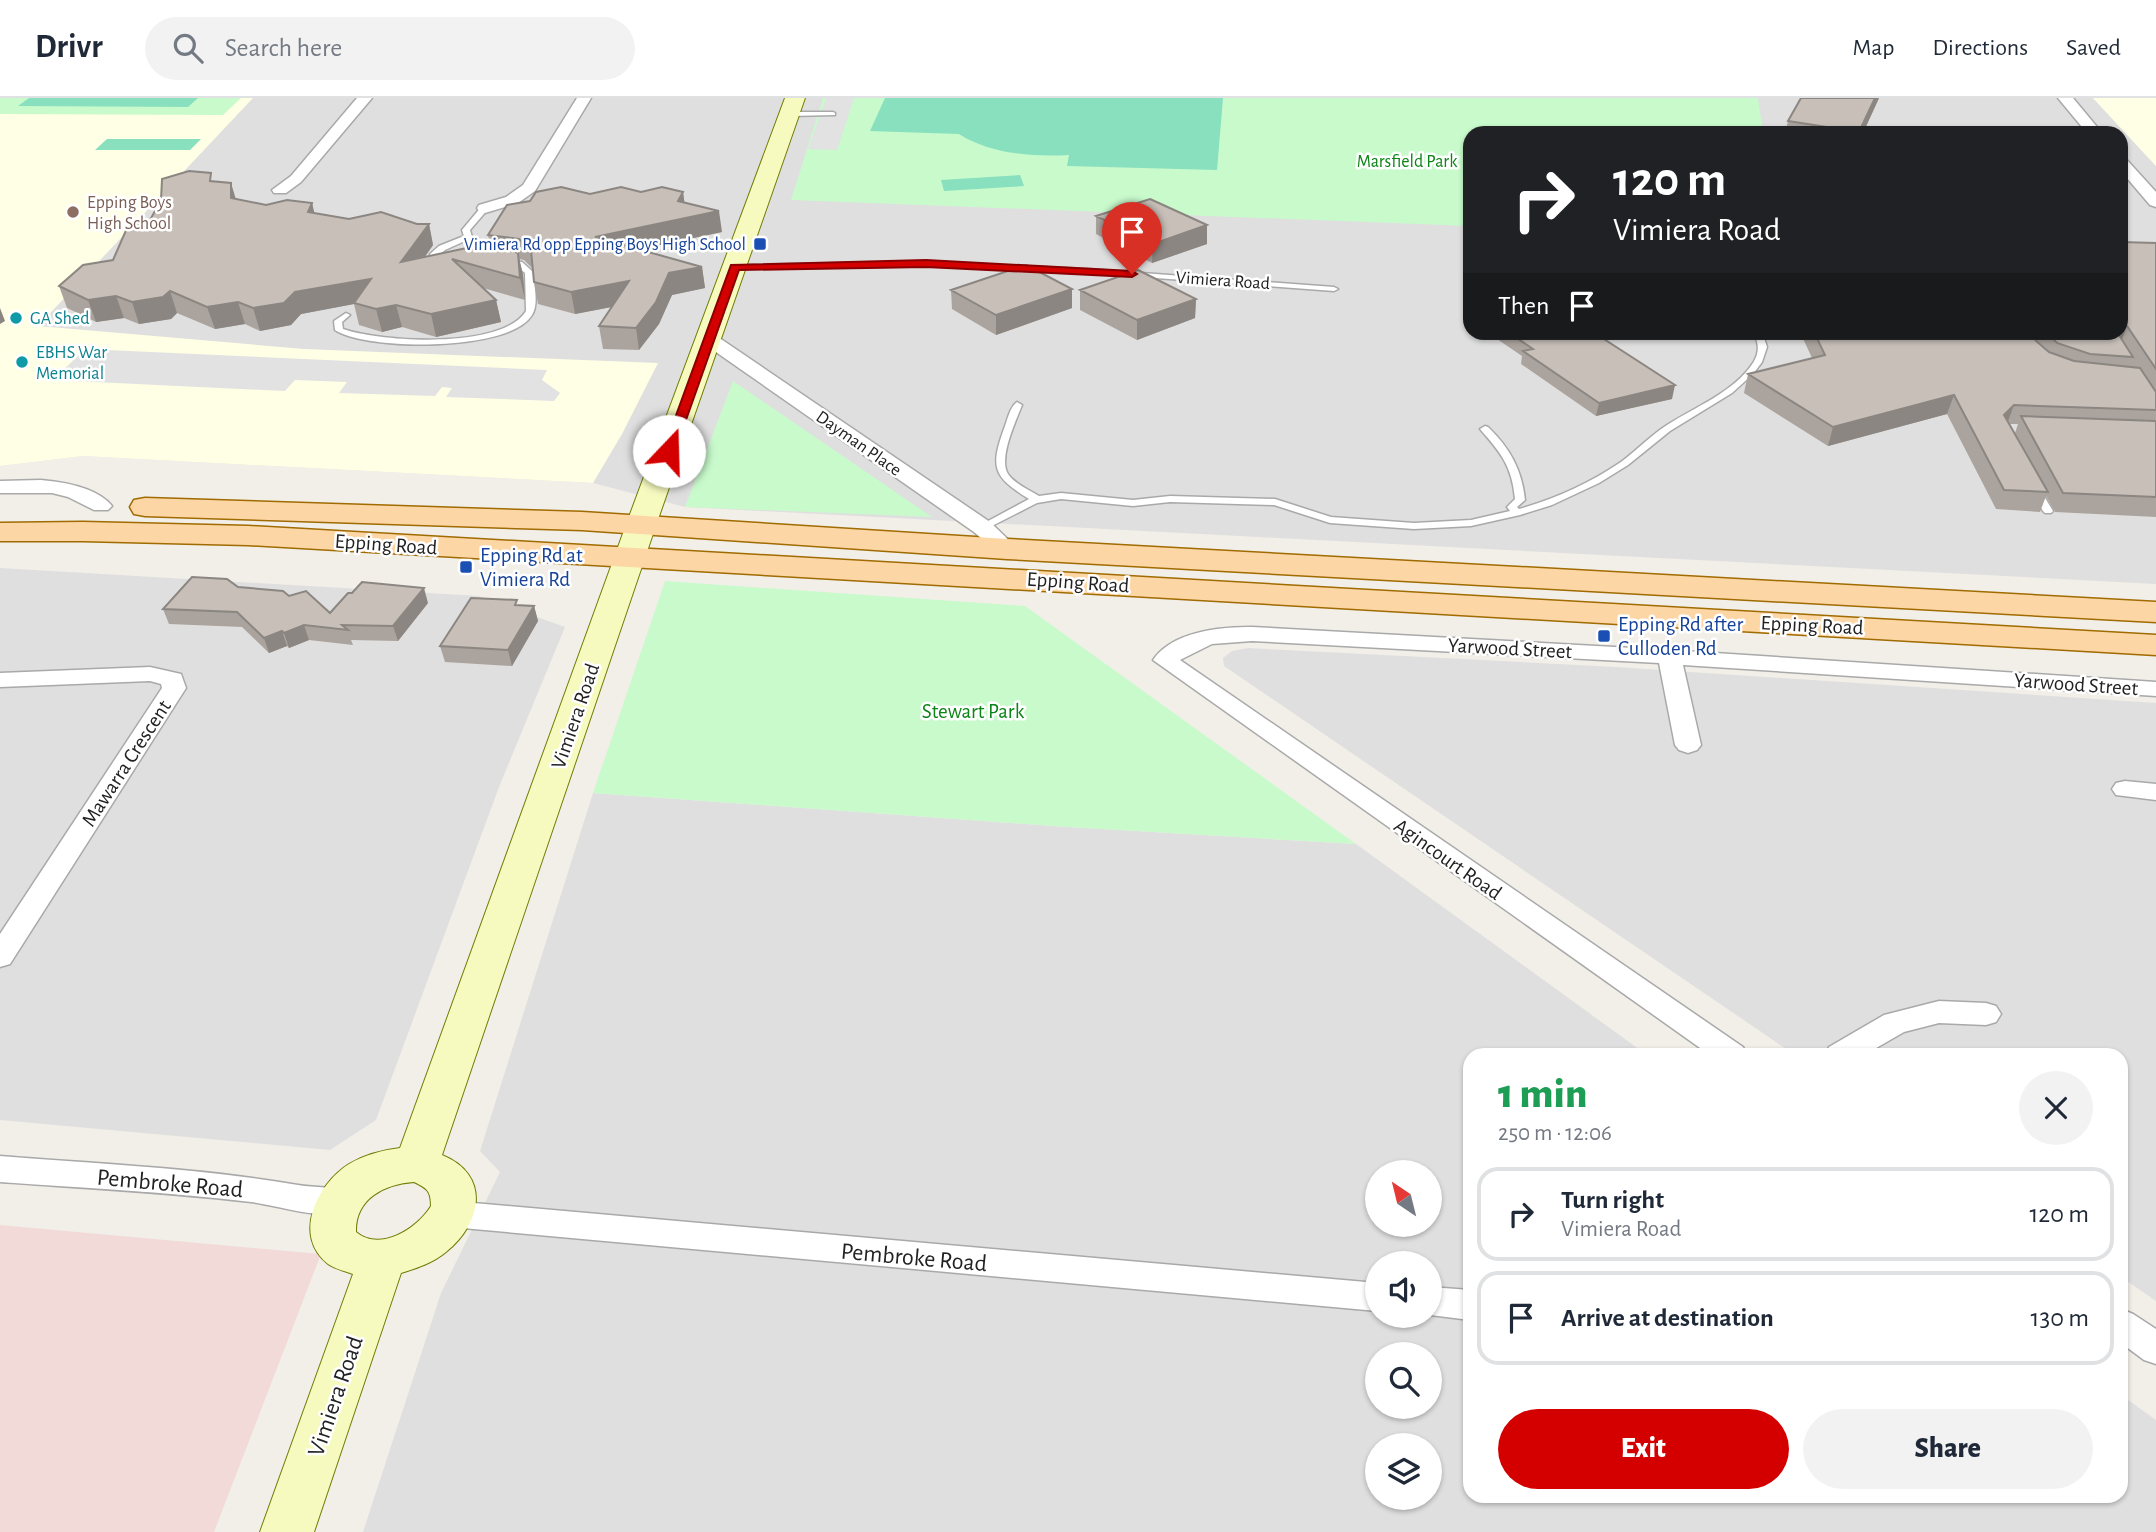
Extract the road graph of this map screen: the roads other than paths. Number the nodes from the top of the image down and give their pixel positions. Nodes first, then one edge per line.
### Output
1 (366, 98) edge
2 (584, 98) edge
3 (2064, 98) edge
4 (792, 106) edge
5 (833, 114) dead end
6 (2089, 126) edge
7 (2128, 170) edge
8 (281, 190) dead end
9 (2156, 202) edge
10 (485, 208) joint
11 (468, 237) junction
12 (494, 262) edge
13 (474, 264) edge
14 (735, 267) junction
15 (447, 268) edge
16 (1334, 289) dead end
17 (346, 314) dead end
18 (709, 339) junction
19 (1761, 340) edge
20 (1017, 405) dead end
21 (1485, 429) dead end
22 (2030, 478) edge
23 (0, 487) edge
24 (1037, 499) junction
25 (101, 506) junction
26 (0, 508) edge
27 (2048, 511) edge
28 (1517, 513) junction
29 (641, 525) junction
30 (982, 527) junction
31 (0, 532) edge
32 (1007, 549) junction
33 (631, 559) junction
34 (2156, 612) edge
35 (2156, 645) edge
36 (1669, 657) junction
37 (1165, 660) joint
38 (0, 680) edge
39 (2156, 689) edge
40 (1688, 745) dead end
41 (2125, 789) dead end
42 (2156, 792) edge
43 (0, 957) edge
44 (1986, 1014) dead end
45 (1722, 1048) edge
46 (1852, 1048) edge
47 (417, 1164) junction
48 (0, 1169) edge
49 (339, 1201) junction
50 (452, 1214) junction
51 (382, 1259) junction
52 (1365, 1296) edge
53 (1442, 1302) edge
54 (1463, 1304) edge
55 (2128, 1329) edge
56 (2156, 1349) edge
57 (287, 1532) edge

1 - 8 street
2 - 10 street
3 - 6 street
4 - 5 lane
4 - 14 street, Vimiera Road
7 - 9 street
10 - 11 lane
11 - 13 lane
11 - 15 lane
12 - 17 lane
14 - 16 lane, Vimiera Road
14 - 18 street, Vimiera Road
18 - 29 street, Vimiera Road
18 - 30 street, Dayman Place
19 - 28 lane
20 - 24 lane
21 - 28 lane
22 - 27 lane
23 - 25 street
24 - 28 lane
24 - 30 lane
25 - 26 main road, Epping Road
25 - 29 main road, Epping Road
29 - 32 main road, Epping Road
29 - 33 street, Vimiera Road
30 - 32 street, Dayman Place
31 - 33 main road, Epping Road
32 - 34 main road, Epping Road
33 - 35 main road, Epping Road
33 - 47 street, Vimiera Road
36 - 37 street, Yarwood Street
36 - 39 street, Yarwood Street
36 - 40 street
37 - 45 street, Agincourt Road
38 - 43 street, Mawarra Crescent
41 - 42 street
44 - 46 street
47 - 49 street
47 - 50 street
48 - 49 street, Pembroke Road
49 - 51 street
50 - 51 street
50 - 52 street, Pembroke Road
51 - 57 street, Vimiera Road
53 - 54 street
55 - 56 street

